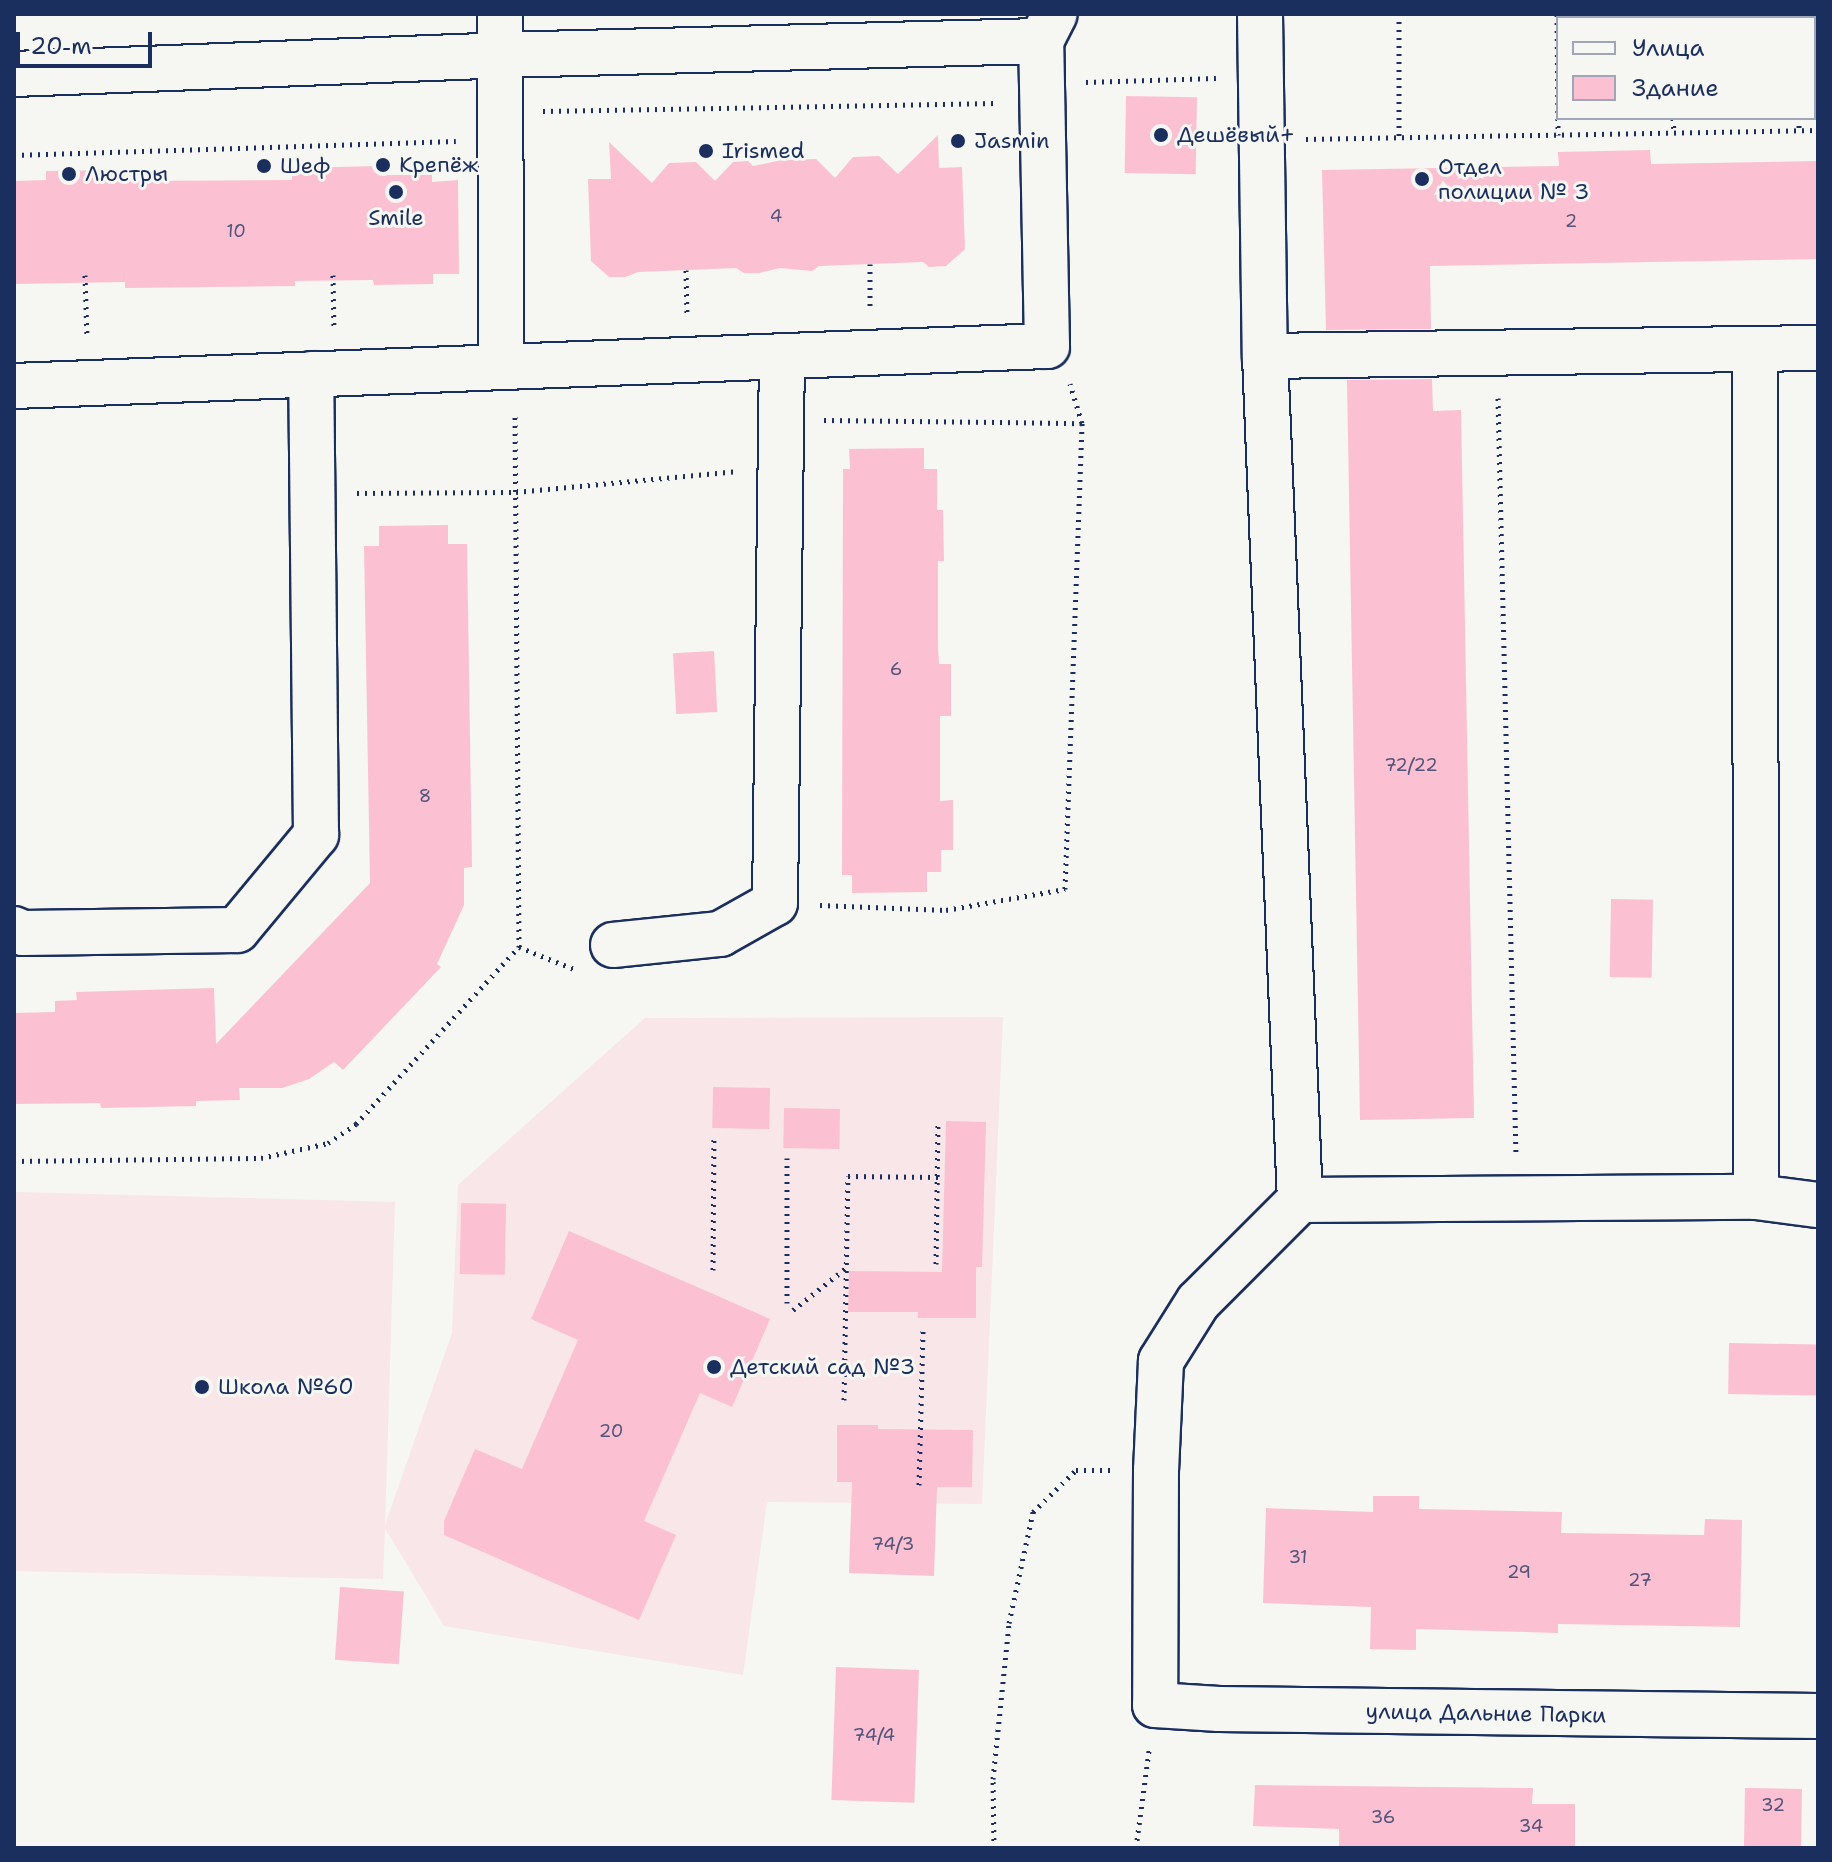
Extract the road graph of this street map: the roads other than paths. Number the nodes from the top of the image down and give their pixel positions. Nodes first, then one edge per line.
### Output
1 (1260, 14) edge
2 (1048, 27) edge
3 (501, 34) edge
4 (14, 74) edge
5 (1818, 348) edge
6 (1755, 349) junction
7 (782, 356) junction
8 (1265, 356) junction
9 (508, 367) junction
10 (323, 374) junction
11 (14, 386) edge
12 (14, 929) edge
13 (613, 945) dead end
14 (1756, 1197) junction
15 (1300, 1200) junction
16 (1818, 1205) edge
17 (1818, 1716) edge

1 - 8 street
2 - 3 street
2 - 7 street
3 - 4 street
3 - 9 street
5 - 6 street
6 - 8 street
6 - 14 street
7 - 9 street
7 - 13 street
8 - 15 street
9 - 10 street
10 - 11 street
10 - 12 street
14 - 15 street
14 - 16 street
15 - 17 street, улица Дальние Парки

